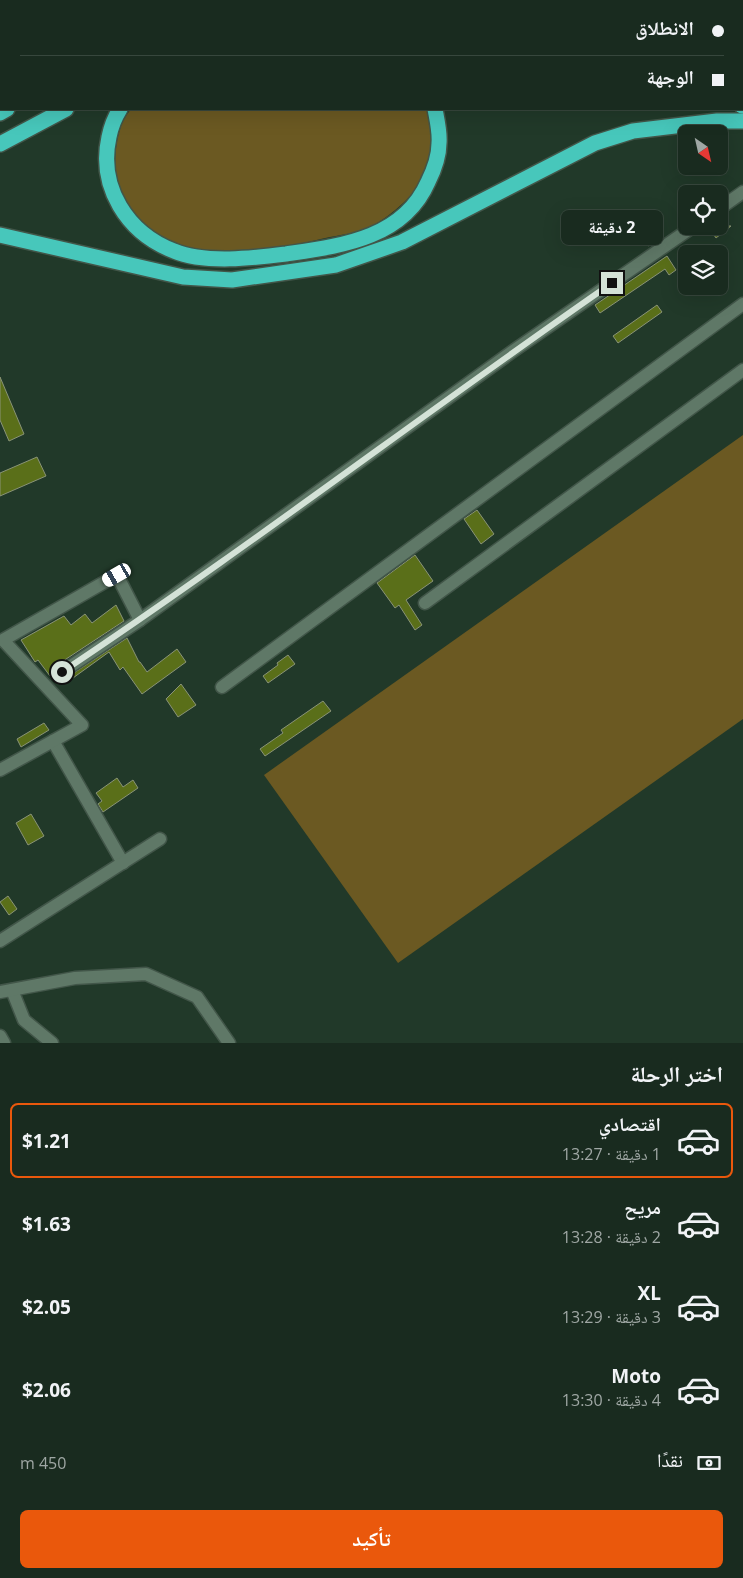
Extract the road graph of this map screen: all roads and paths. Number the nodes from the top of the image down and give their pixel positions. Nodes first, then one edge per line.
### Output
1 (64, 110) edge
2 (120, 110) edge
3 (435, 110) edge
4 (743, 121) edge
5 (0, 144) edge
6 (743, 192) edge
7 (728, 203) edge
8 (0, 235) edge
9 (681, 235) edge
10 (743, 304) edge
11 (743, 370) edge
12 (424, 603) dead end
13 (140, 620) junction
14 (62, 672) dead end
15 (222, 687) dead end
16 (53, 741) junction
17 (0, 770) edge
18 (160, 839) dead end
19 (123, 863) junction
20 (0, 941) edge
21 (6, 991) edge
22 (0, 1036) edge
23 (4, 1043) edge
24 (52, 1043) edge
25 (228, 1043) edge

1 - 5 highway
2 - 3 highway
4 - 8 highway
6 - 7 street
9 - 13 street
10 - 15 street
11 - 12 street
13 - 14 street
13 - 16 street
16 - 17 street
16 - 19 street
18 - 19 street
19 - 20 street
21 - 24 street
21 - 25 street
22 - 23 street

